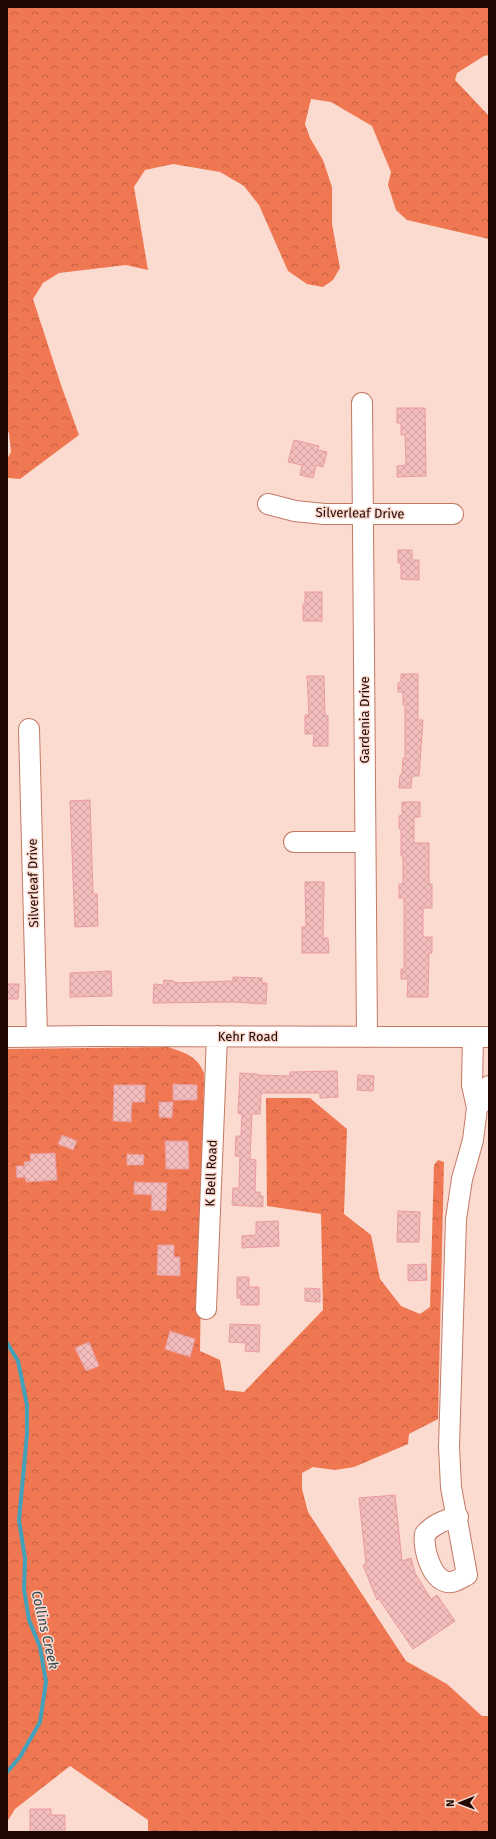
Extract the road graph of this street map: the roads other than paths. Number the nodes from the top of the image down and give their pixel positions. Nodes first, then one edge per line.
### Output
1 (362, 403) dead end
2 (268, 504) dead end
3 (362, 514) junction
4 (453, 514) dead end
5 (29, 729) dead end
6 (294, 842) dead end
7 (365, 842) junction
8 (216, 1036) junction
9 (7, 1037) edge
10 (37, 1037) junction
11 (367, 1037) junction
12 (481, 1037) edge
13 (489, 1086) edge
14 (477, 1108) junction
15 (206, 1309) dead end
16 (458, 1517) dead end

1 - 3 street, Gardenia Drive
2 - 3 street, Silverleaf Drive
3 - 4 street, Silverleaf Drive
3 - 7 street, Gardenia Drive
5 - 10 street, Silverleaf Drive
6 - 7 street
7 - 11 street, Gardenia Drive
8 - 10 street, Kehr Road
8 - 11 street, Kehr Road
8 - 15 street, K Bell Road
9 - 10 street, Kehr Road
11 - 12 street, Kehr Road
12 - 14 street
13 - 14 street
14 - 16 street

